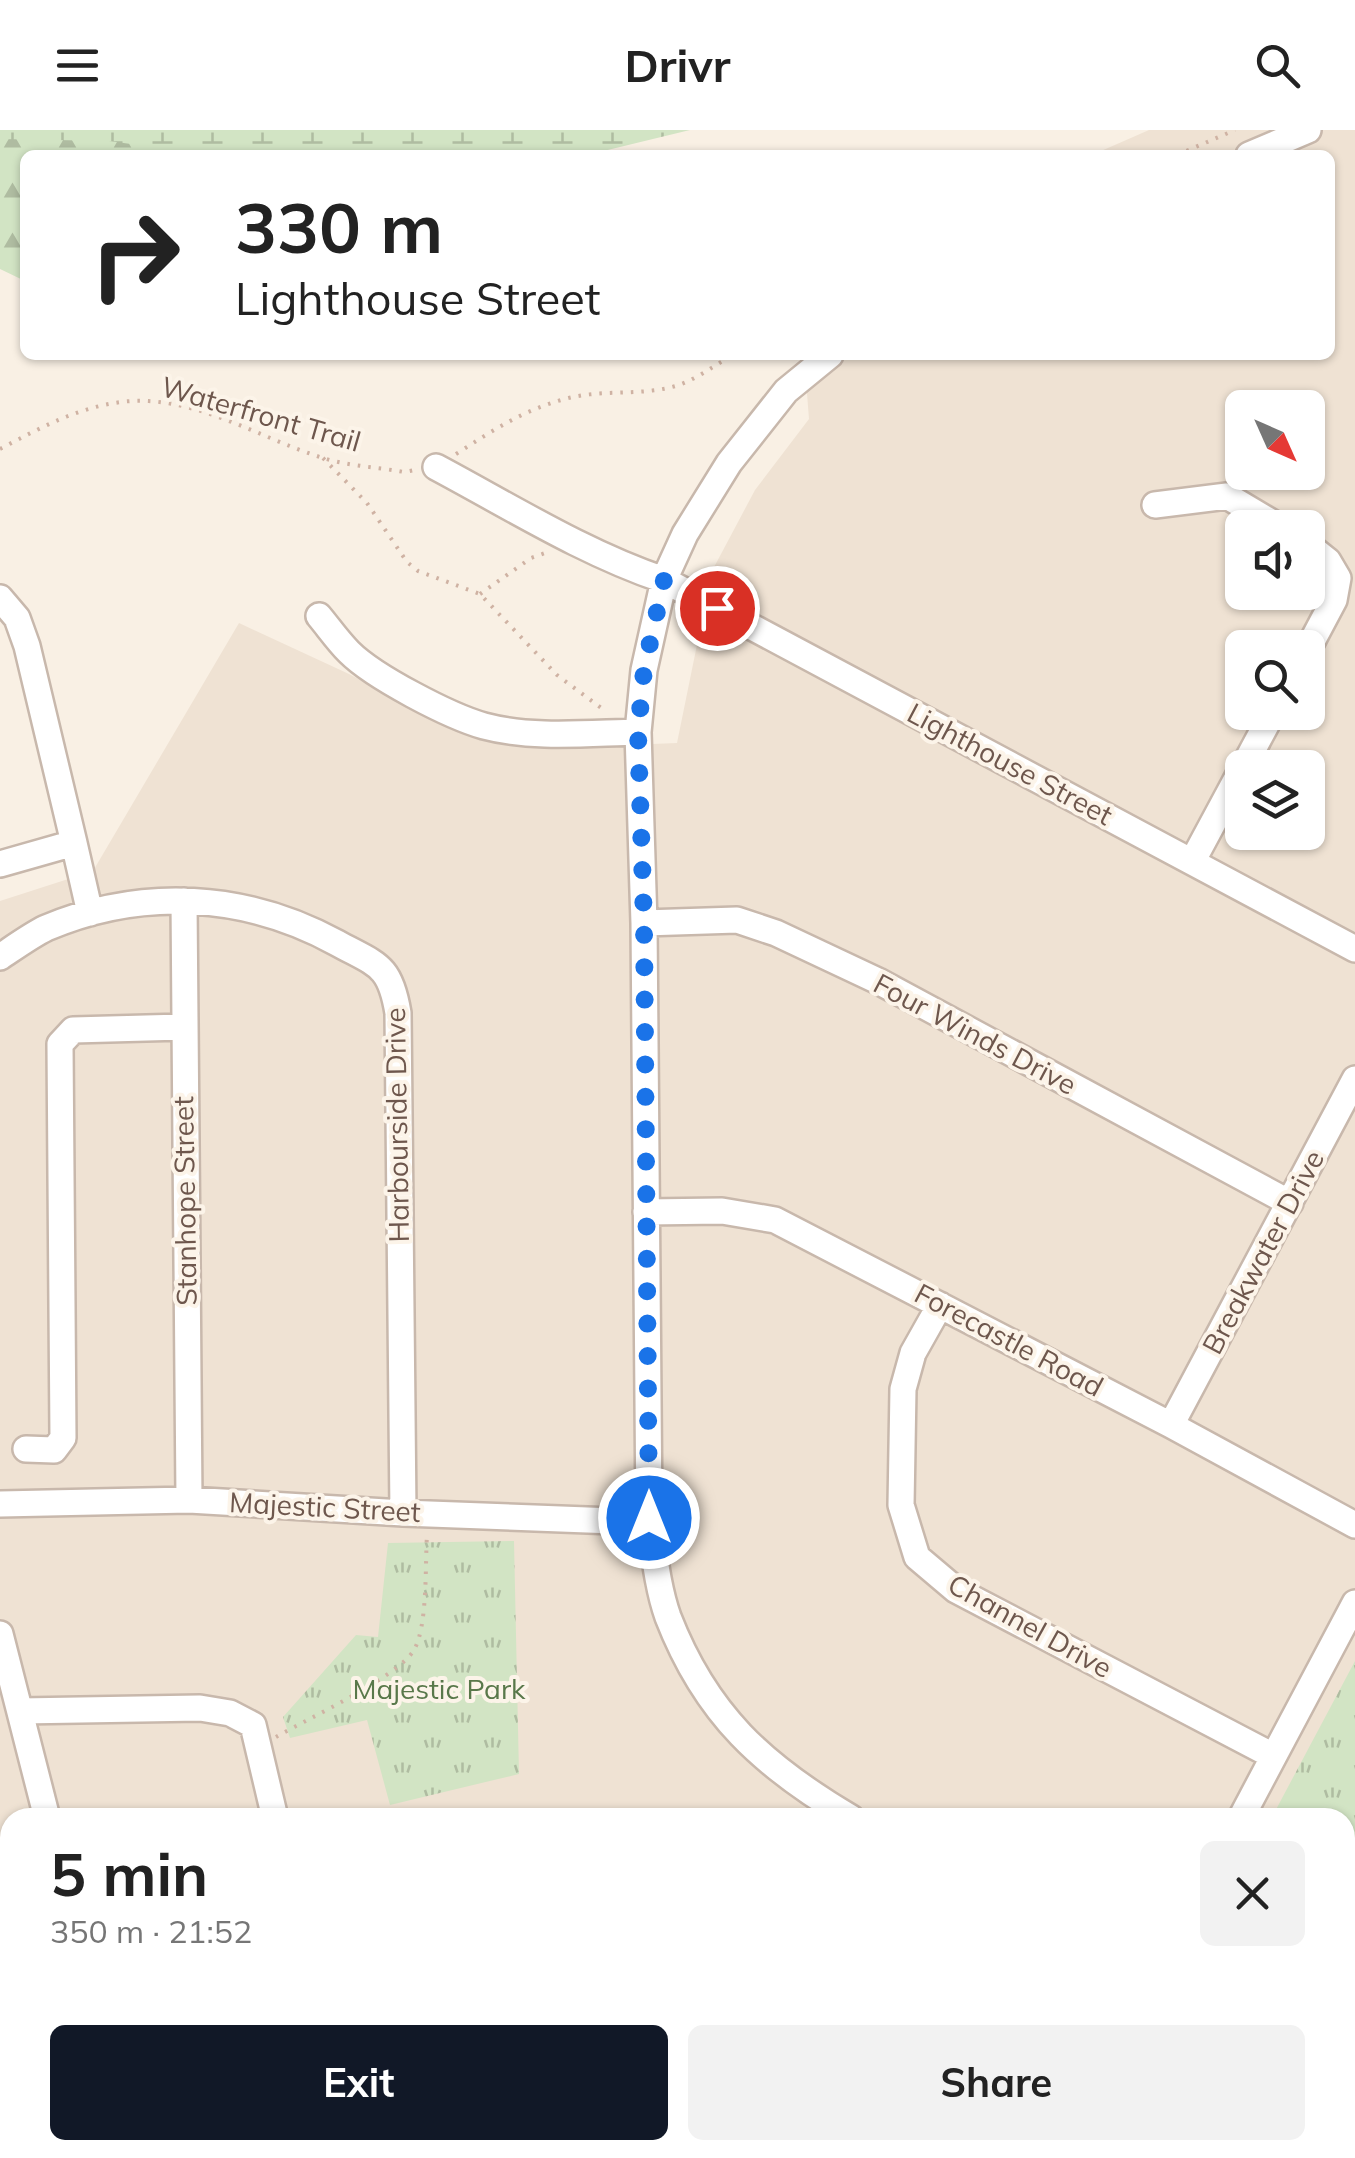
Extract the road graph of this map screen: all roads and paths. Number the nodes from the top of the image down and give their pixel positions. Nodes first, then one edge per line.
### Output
1 (1234, 130) edge
2 (1308, 130) edge
3 (1188, 150) edge
4 (1261, 150) edge
5 (725, 360) edge
6 (824, 360) edge
7 (0, 449) edge
8 (323, 458) junction
9 (436, 467) junction
10 (1155, 505) dead end
11 (1251, 510) edge
12 (576, 543) junction
13 (1325, 559) edge
14 (664, 580) junction
15 (480, 594) junction
16 (0, 598) edge
17 (319, 616) dead end
18 (1318, 630) edge
19 (607, 713) dead end
20 (638, 732) junction
21 (1225, 801) edge
22 (74, 842) junction
23 (1192, 862) junction
24 (0, 864) edge
25 (184, 902) junction
26 (90, 913) junction
27 (644, 923) junction
28 (1355, 949) edge
29 (0, 957) edge
30 (183, 1028) junction
31 (1355, 1079) edge
32 (1290, 1203) junction
33 (646, 1212) junction
34 (940, 1305) junction
35 (1171, 1425) junction
36 (26, 1448) dead end
37 (189, 1500) junction
38 (0, 1504) edge
39 (403, 1514) junction
40 (649, 1518) junction
41 (1355, 1524) edge
42 (428, 1526) dead end
43 (1355, 1603) edge
44 (0, 1634) edge
45 (20, 1711) junction
46 (259, 1747) junction
47 (1273, 1756) junction
48 (44, 1808) edge
49 (274, 1808) edge
50 (834, 1808) edge
51 (1245, 1808) edge

1 - 3 path
2 - 4 street
5 - 9 path, Waterfront Trail
6 - 14 street
7 - 8 path, Waterfront Trail
8 - 9 path, Waterfront Trail
8 - 15 path
9 - 12 street, Lighthouse Street
10 - 11 street
12 - 14 street, Lighthouse Street
12 - 15 path
13 - 18 street
14 - 20 street
14 - 23 street, Lighthouse Street
15 - 19 path
16 - 22 street
17 - 20 street
20 - 27 street
21 - 23 street
22 - 24 street
22 - 26 street
23 - 28 street, Lighthouse Street
25 - 26 street, Harbourside Drive
25 - 30 street, Stanhope Street
25 - 39 street, Harbourside Drive
26 - 29 street, Harbourside Drive
27 - 32 street, Four Winds Drive
27 - 33 street
30 - 36 street
30 - 37 street, Stanhope Street
31 - 32 street, Breakwater Drive
32 - 35 street, Breakwater Drive
33 - 34 street, Forecastle Road
33 - 40 street
34 - 35 street, Forecastle Road
34 - 47 street, Channel Drive
35 - 41 street, Forecastle Road
37 - 38 street, Majestic Street
37 - 39 street, Majestic Street
39 - 40 street, Majestic Street
40 - 50 street
42 - 46 path
43 - 47 street
44 - 45 street
45 - 46 street
45 - 48 street
46 - 49 street
47 - 51 street

